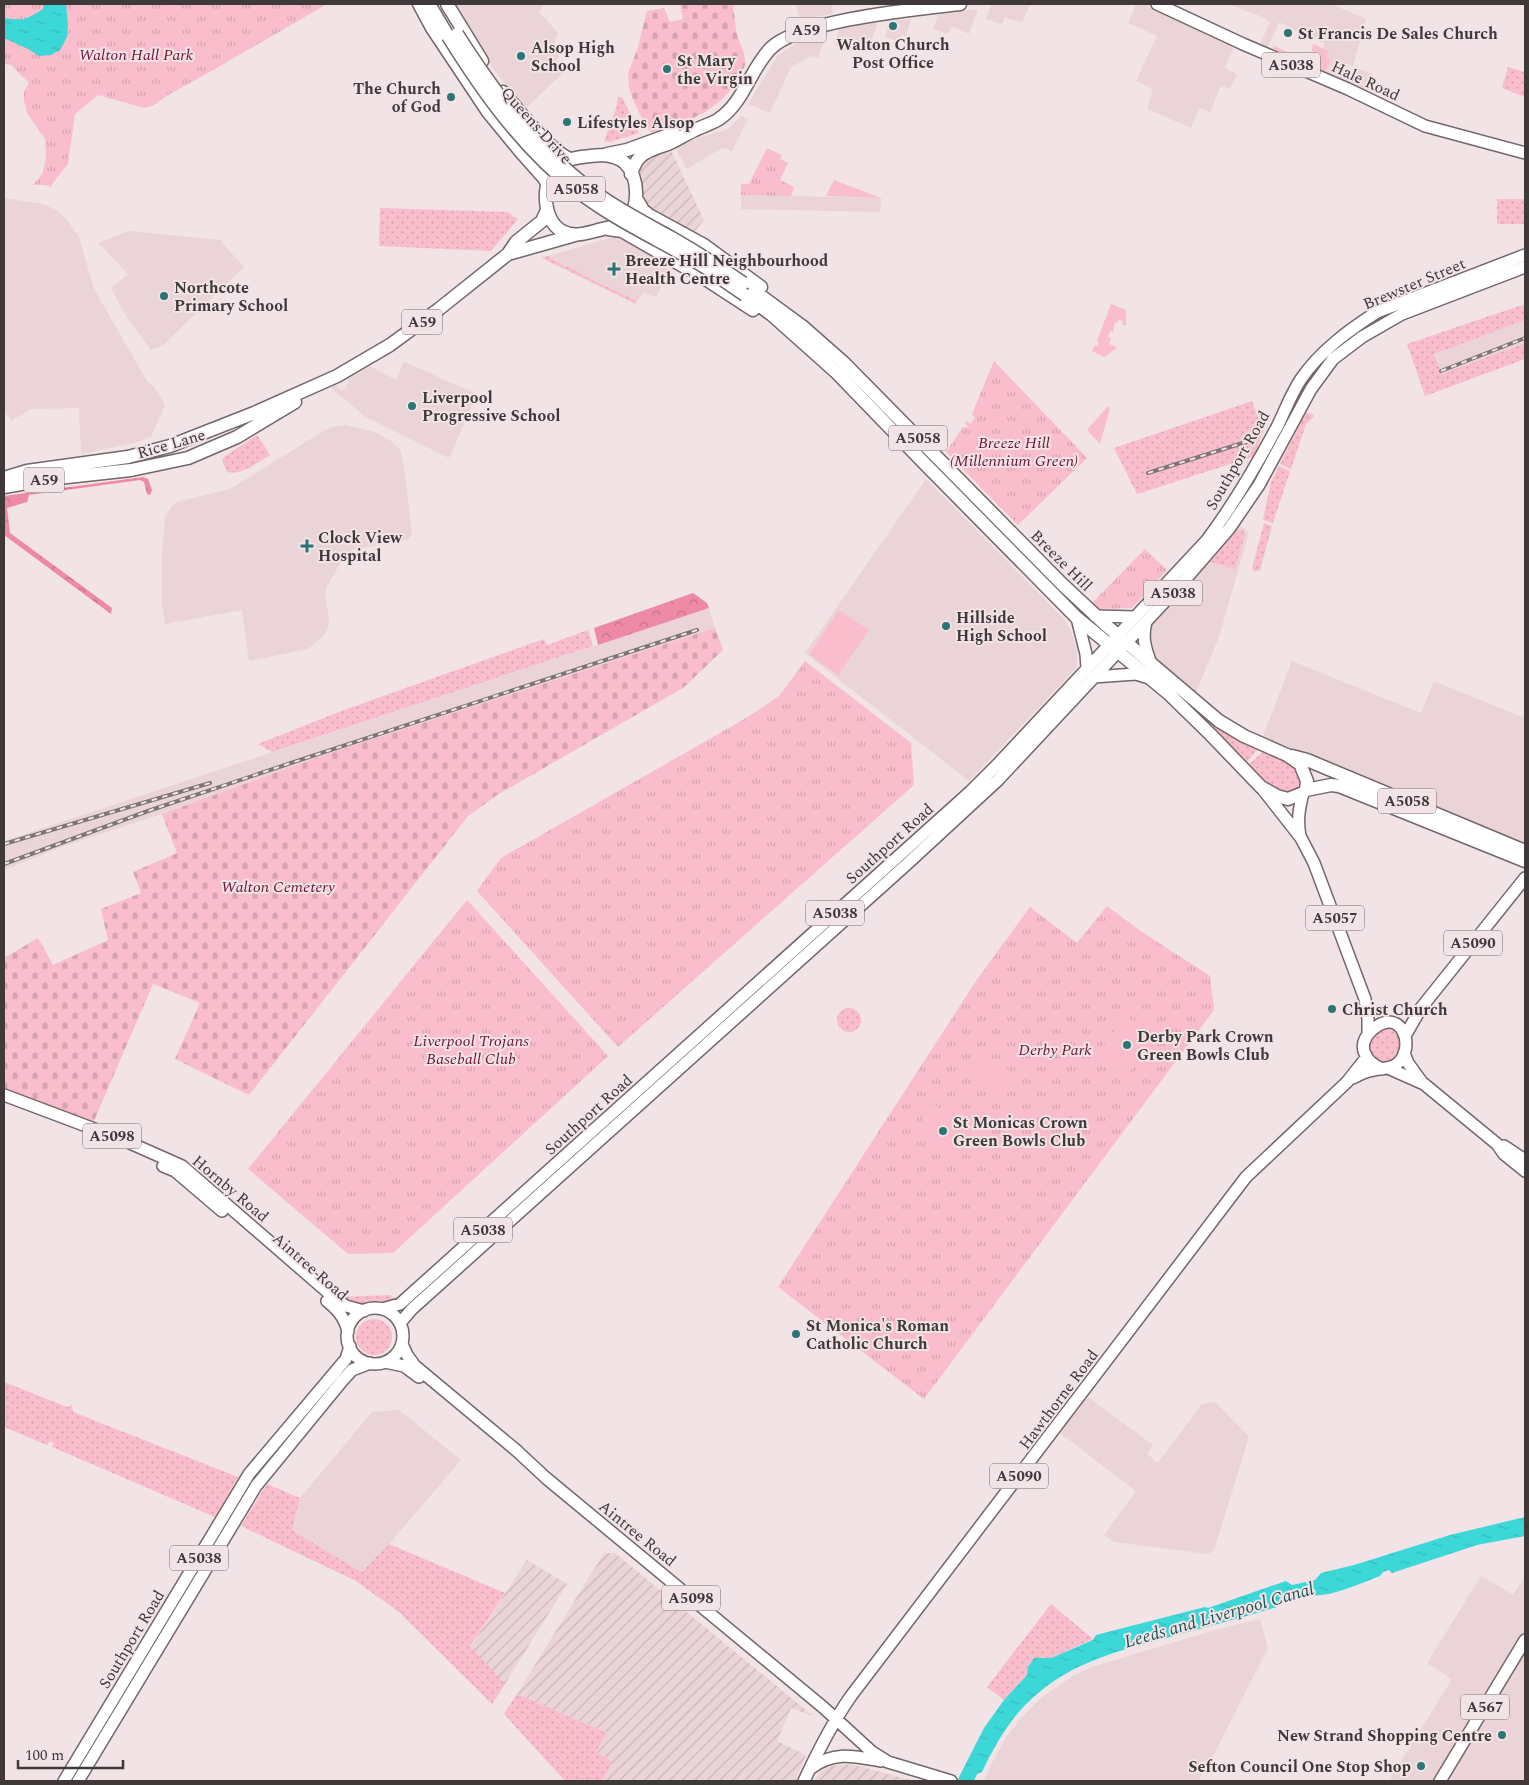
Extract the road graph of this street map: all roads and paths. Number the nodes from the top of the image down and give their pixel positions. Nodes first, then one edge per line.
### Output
1 (419, 4) edge
2 (429, 4) edge
3 (438, 4) edge
4 (447, 4) edge
5 (960, 4) edge
6 (1158, 4) edge
7 (453, 35) junction
8 (694, 130) junction
9 (544, 139) junction
10 (520, 151) junction
11 (1525, 153) edge
12 (604, 155) junction
13 (570, 159) junction
14 (631, 174) junction
15 (548, 185) junction
16 (636, 198) junction
17 (547, 210) junction
18 (604, 228) junction
19 (575, 235) junction
20 (508, 254) junction
21 (1525, 255) edge
22 (1525, 267) edge
23 (746, 290) junction
24 (802, 326) junction
25 (799, 339) junction
26 (1322, 353) joint
27 (1333, 359) joint
28 (329, 380) junction
29 (4, 478) edge
30 (4, 487) edge
31 (1095, 616) junction
32 (1135, 617) junction
33 (1077, 618) junction
34 (1147, 621) junction
35 (1122, 639) junction
36 (1113, 649) junction
37 (1150, 661) junction
38 (1090, 673) junction
39 (1151, 678) junction
40 (1287, 755) junction
41 (1261, 787) junction
42 (1305, 791) junction
43 (1300, 838) junction
44 (1525, 851) edge
45 (1525, 861) edge
46 (1525, 878) edge
47 (1365, 1000) junction
48 (1421, 1008) junction
49 (1392, 1022) junction
50 (1368, 1034) junction
51 (1405, 1036) junction
52 (1404, 1053) junction
53 (1366, 1058) junction
54 (1385, 1068) junction
55 (1347, 1082) junction
56 (1424, 1084) junction
57 (4, 1095) edge
58 (4, 1104) edge
59 (1497, 1144) junction
60 (1525, 1160) edge
61 (175, 1171) joint
62 (1525, 1171) edge
63 (382, 1309) junction
64 (364, 1311) junction
65 (400, 1324) junction
66 (348, 1331) junction
67 (402, 1344) junction
68 (350, 1346) junction
69 (385, 1362) junction
70 (370, 1363) junction
71 (535, 1469) junction
72 (1525, 1640) edge
73 (835, 1719) junction
74 (893, 1764) junction
75 (810, 1769) junction
76 (64, 1781) edge
77 (78, 1781) edge
78 (804, 1781) edge
79 (951, 1781) edge
80 (1440, 1781) edge

1 - 10 highway
2 - 7 highway, Queens Drive / A5058
3 - 7 highway, Queens Drive / A5058
4 - 9 highway
5 - 8 highway, A59
6 - 11 main road, Hale Road / A5038
7 - 23 highway, Queens Drive / A5058, bridge
8 - 12 highway, A59
8 - 14 highway, A59
9 - 10 highway
9 - 13 highway
10 - 15 highway
12 - 13 highway, A59
12 - 14 highway
13 - 15 highway
14 - 16 highway
15 - 17 highway
16 - 18 highway, A59
16 - 24 highway
17 - 19 highway
17 - 20 highway, Rice Lane / A59
18 - 19 highway, A59
18 - 25 highway
19 - 20 highway, Rice Lane / A59
20 - 28 highway, Rice Lane / A59
21 - 26 main road, Brewster Street / A5038
22 - 27 main road, Brewster Street / A5038
23 - 24 highway, Queens Drive / A5058
23 - 25 highway, Queens Drive / A5058
24 - 31 highway, Breeze Hill / A5058
25 - 33 highway, Breeze Hill / A5058
26 - 32 main road, Southport Road / A5038
27 - 34 main road, Southport Road / A5038
28 - 29 highway, Rice Lane / A59
28 - 30 highway, Rice Lane / A59
31 - 32 main road
31 - 35 highway, Breeze Hill / A5058
32 - 35 main road, Southport Road / A5038
33 - 36 highway, Breeze Hill / A5058
33 - 38 main road
34 - 35 main road, Southport Road / A5038
34 - 37 main road
35 - 36 main road, Southport Road / A5038
35 - 37 highway, Breeze Hill / A5058
36 - 38 main road, Southport Road / A5038
36 - 39 highway, Breeze Hill / A5058
37 - 40 highway, Breeze Hill / A5058
38 - 39 main road
38 - 63 main road, Southport Road / A5038
38 - 65 main road, Southport Road / A5038
39 - 41 highway, Breeze Hill / A5058
40 - 42 highway, Breeze Hill / A5058
40 - 44 highway, A5058
41 - 42 highway, Breeze Hill / A5058
41 - 43 main road, Breeze Hill / A5057
42 - 43 main road, Breeze Hill / A5057
42 - 45 highway, A5058
43 - 47 main road, Breeze Hill / A5057
46 - 48 main road, A5090
47 - 49 main road, Breeze Hill / A5057
47 - 50 main road, Breeze Hill / A5057
48 - 49 main road, A5090
48 - 51 main road, A5090
49 - 50 main road, A5090
49 - 51 main road
50 - 53 main road
51 - 52 main road, A5090
52 - 54 main road, A5090
52 - 56 main road
53 - 54 main road
53 - 55 main road, Hawthorne Road / A5090
54 - 55 main road, Hawthorne Road / A5090
54 - 56 main road
55 - 73 main road, Hawthorne Road / A5090
56 - 59 main road
57 - 64 main road, Hornby Road / A5098
58 - 61 main road, Hornby Road / A5098
59 - 60 main road
59 - 62 main road
61 - 66 main road, Aintree Road / A5098
63 - 64 main road, A5038
63 - 65 main road
64 - 66 main road
65 - 67 main road
66 - 68 main road
67 - 69 main road
67 - 71 main road, Aintree Road / A5098
68 - 70 main road
68 - 76 main road, Southport Road / A5038
69 - 70 main road, A5038
69 - 71 main road, Aintree Road / A5098
70 - 77 main road, Southport Road / A5038
71 - 73 main road, Aintree Road / A5098
72 - 80 main road, A567
73 - 74 main road, A5098
73 - 75 main road, Hawthorne Road / A5090
74 - 75 main road, A5098
74 - 79 main road, A5098
75 - 78 main road, Hawthorne Road / A5090

